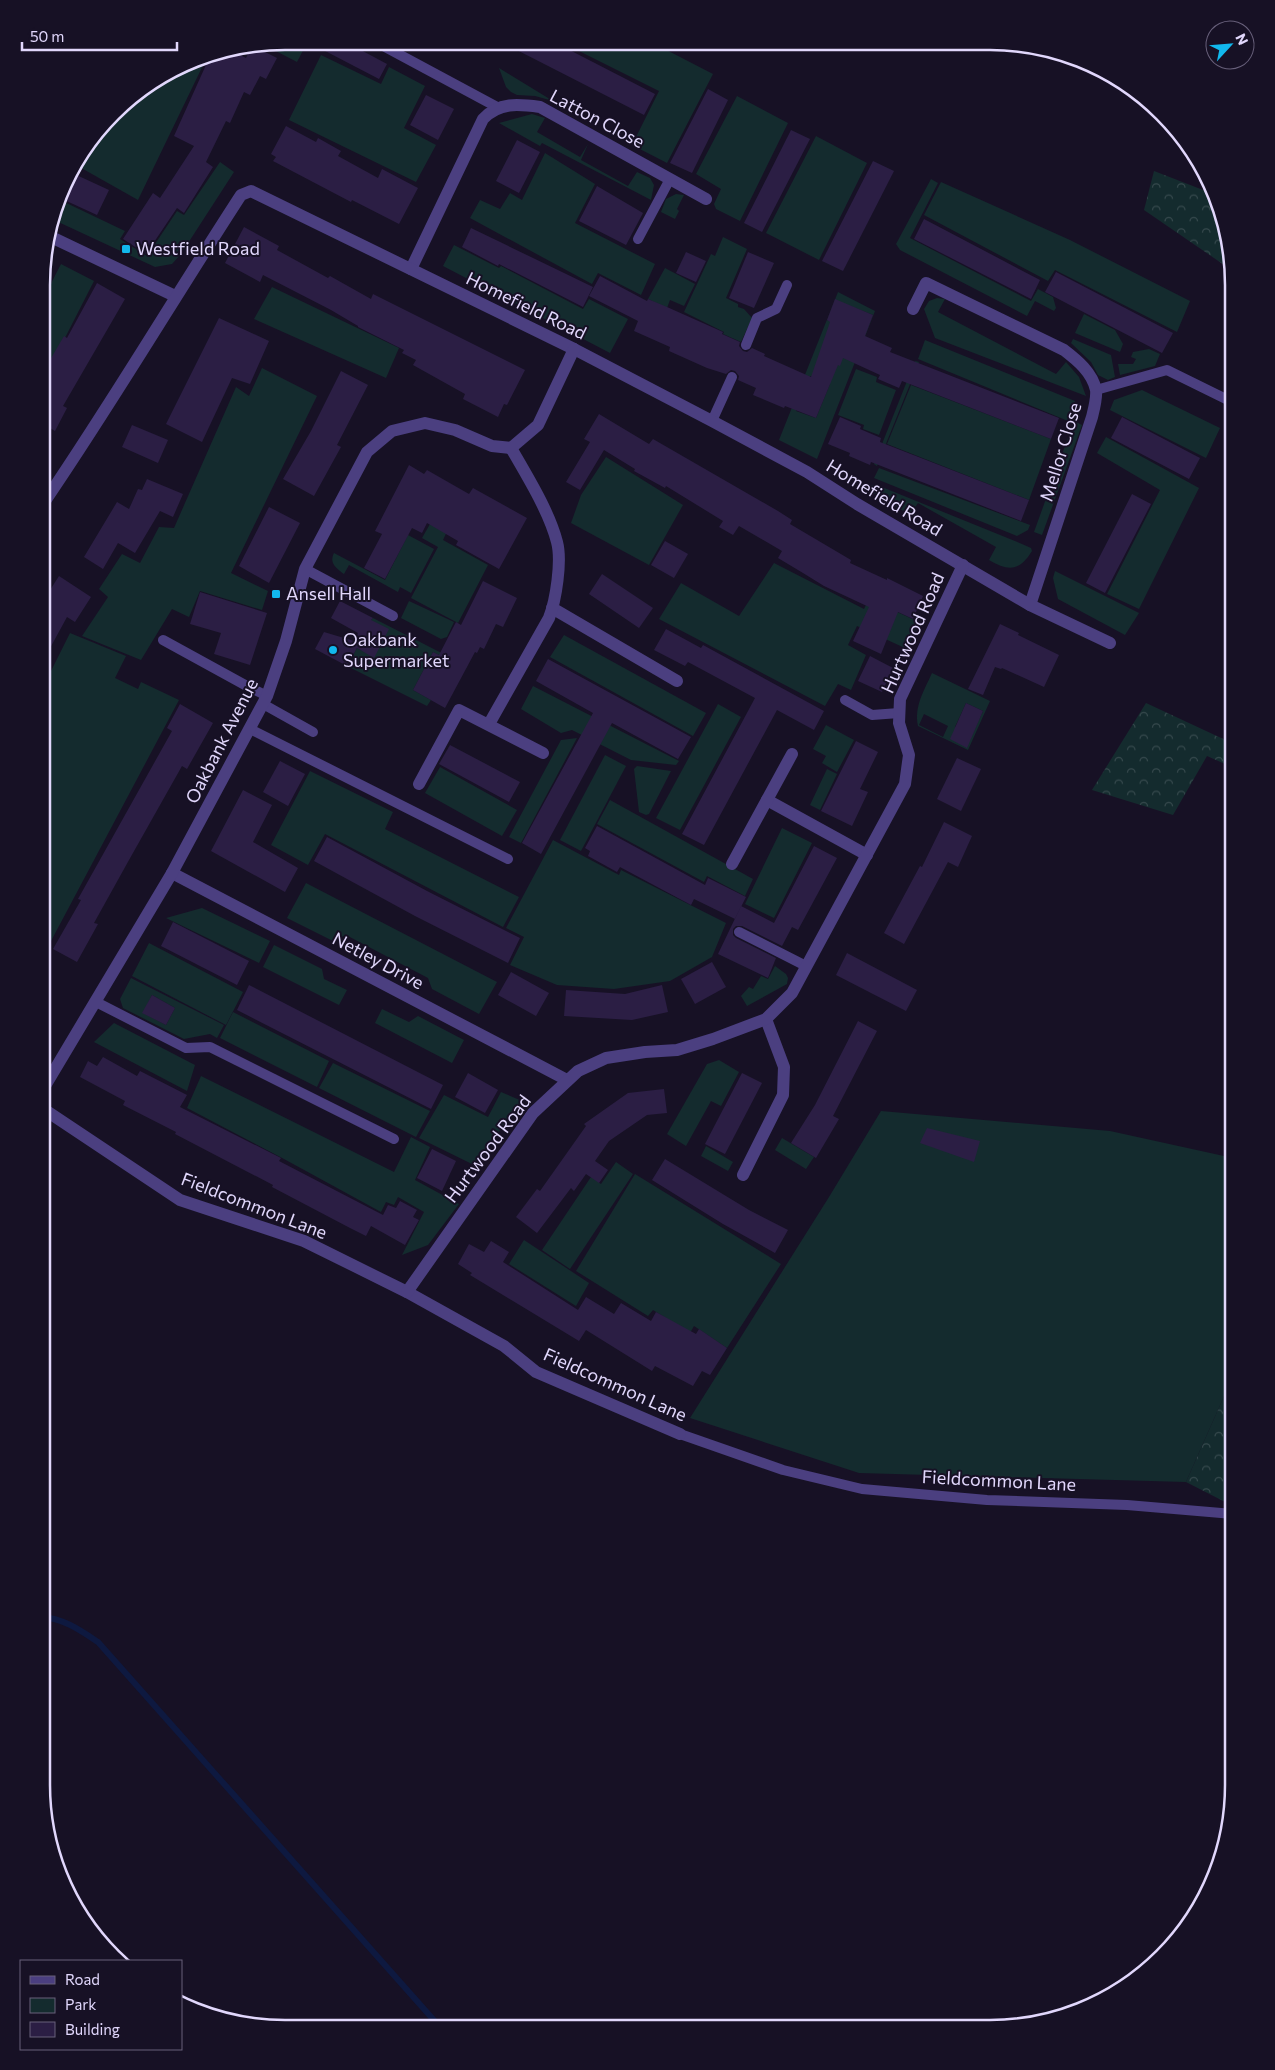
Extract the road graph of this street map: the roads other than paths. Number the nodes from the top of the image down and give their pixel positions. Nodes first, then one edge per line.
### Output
1 (391, 50) edge
2 (497, 107) junction
3 (670, 179) junction
4 (706, 200) dead end
5 (55, 239) edge
6 (638, 239) dead end
7 (410, 269) junction
8 (787, 285) dead end
9 (175, 296) junction
10 (914, 309) dead end
11 (746, 345) dead end
12 (574, 349) junction
13 (732, 377) dead end
14 (1096, 390) junction
15 (1225, 399) edge
16 (712, 421) junction
17 (511, 448) junction
18 (50, 494) edge
19 (963, 565) junction
20 (305, 569) junction
21 (1030, 605) junction
22 (552, 608) junction
23 (393, 616) dead end
24 (163, 640) dead end
25 (1110, 643) dead end
26 (677, 681) dead end
27 (265, 700) junction
28 (845, 700) dead end
29 (899, 714) junction
30 (489, 724) junction
31 (250, 729) junction
32 (313, 732) dead end
33 (543, 753) dead end
34 (792, 754) dead end
35 (419, 784) dead end
36 (767, 800) junction
37 (866, 855) junction
38 (508, 859) dead end
39 (732, 864) dead end
40 (172, 873) junction
41 (739, 932) dead end
42 (806, 966) junction
43 (96, 1002) junction
44 (766, 1019) junction
45 (50, 1078) edge
46 (567, 1080) junction
47 (50, 1113) edge
48 (394, 1139) dead end
49 (743, 1175) dead end
50 (407, 1292) junction
51 (680, 1434) joint
52 (1225, 1513) edge

1 - 2 lane
2 - 3 street, Latton Close
2 - 7 street
3 - 4 street, Latton Close
3 - 6 lane
5 - 9 street
7 - 9 street, Homefield Road
7 - 12 street, Homefield Road
8 - 11 lane
9 - 18 street, Homefield Road
10 - 14 street, Mellor Close
12 - 16 street, Homefield Road
12 - 17 street
13 - 16 lane
14 - 15 lane
14 - 21 street, Mellor Close
16 - 19 street, Homefield Road
17 - 20 street, Oakbank Avenue
17 - 22 street
19 - 21 street, Homefield Road
19 - 29 street, Hurtwood Road
20 - 23 lane
20 - 27 street, Oakbank Avenue
21 - 25 street, Homefield Road
22 - 26 street
22 - 30 street
24 - 27 lane
27 - 31 street, Oakbank Avenue
27 - 32 lane
28 - 29 lane
29 - 37 street, Hurtwood Road
30 - 33 street
30 - 35 street
31 - 38 lane
31 - 40 street, Oakbank Avenue
34 - 36 street
36 - 37 street
36 - 39 street
37 - 42 street, Hurtwood Road
40 - 43 street, Oakbank Avenue
40 - 46 street, Netley Drive
41 - 42 lane
42 - 44 street, Hurtwood Road
43 - 45 street, Oakbank Avenue
43 - 48 lane
44 - 46 street, Hurtwood Road
44 - 49 street
46 - 50 street, Hurtwood Road
47 - 50 street, Fieldcommon Lane
50 - 51 street, Fieldcommon Lane
51 - 52 lane, Fieldcommon Lane

